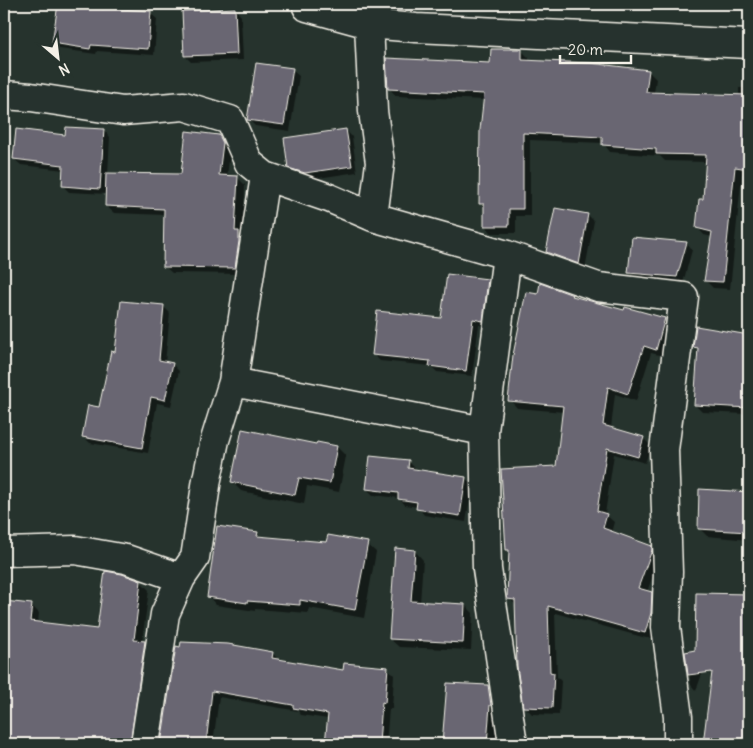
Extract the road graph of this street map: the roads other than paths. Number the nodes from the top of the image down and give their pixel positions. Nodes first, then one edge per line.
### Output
1 (307, 4) edge
2 (369, 24) junction
3 (749, 44) edge
4 (4, 95) edge
5 (265, 176) junction
6 (373, 217) junction
7 (507, 255) junction
8 (233, 382) junction
9 (484, 430) junction
10 (4, 552) edge
11 (181, 578) junction
12 (145, 744) edge
13 (513, 744) edge
14 (678, 744) edge

1 - 2 street
2 - 3 street
2 - 6 street
4 - 5 street
5 - 6 street
5 - 8 street
6 - 7 street
7 - 9 street
7 - 14 street
8 - 9 street
8 - 11 street
9 - 13 street
10 - 11 street
11 - 12 street

